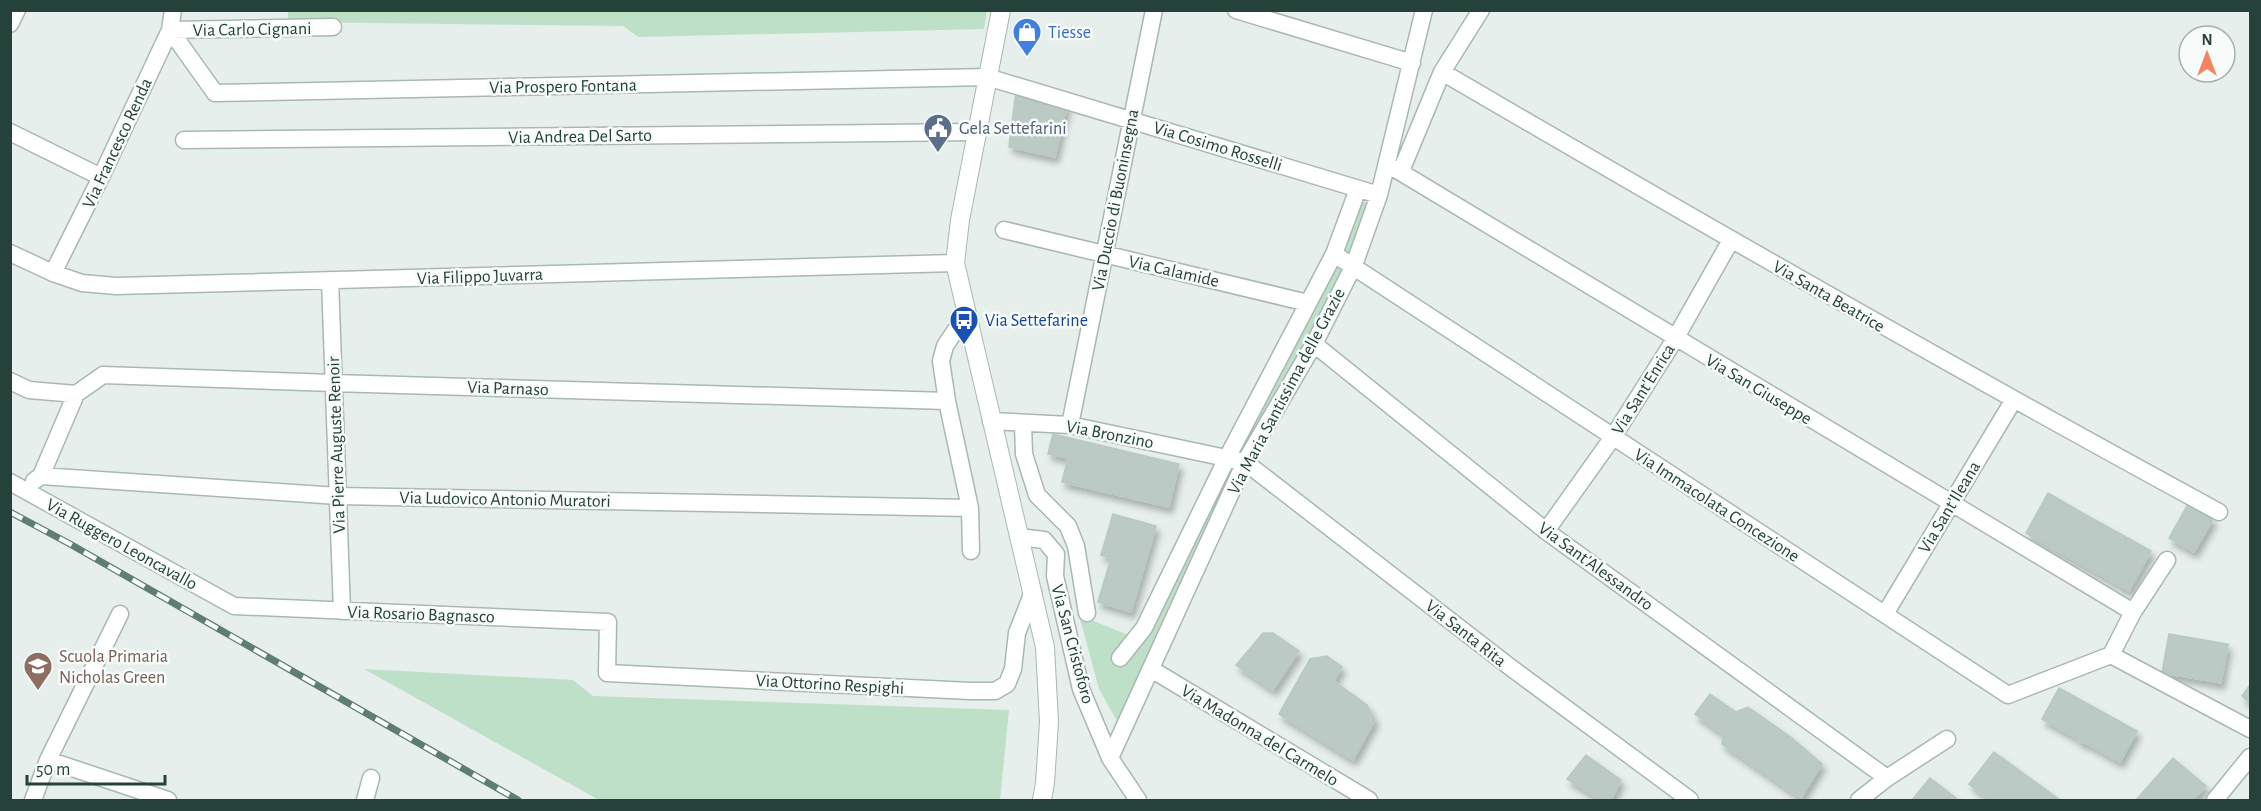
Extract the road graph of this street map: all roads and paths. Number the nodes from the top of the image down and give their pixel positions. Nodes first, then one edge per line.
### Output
1 (17, 10) edge
2 (173, 10) edge
3 (1001, 10) edge
4 (1154, 10) edge
5 (1236, 10) edge
6 (1424, 10) edge
7 (1481, 10) edge
8 (10, 24) edge
9 (333, 27) dead end
10 (170, 30) junction
11 (1412, 63) junction
12 (1442, 72) junction
13 (987, 78) junction
14 (1131, 120) junction
15 (10, 132) edge
16 (977, 132) junction
17 (184, 140) dead end
18 (1394, 168) junction
19 (101, 177) junction
20 (1358, 189) junction
21 (1379, 195) junction
22 (1004, 230) dead end
23 (1731, 240) junction
24 (10, 253) edge
25 (1104, 254) junction
26 (1334, 254) junction
27 (955, 263) junction
28 (1354, 265) junction
29 (53, 273) junction
30 (330, 280) junction
31 (1308, 303) junction
32 (968, 323) junction
33 (1675, 339) junction
34 (1314, 344) junction
35 (10, 381) edge
36 (333, 383) junction
37 (76, 394) junction
38 (947, 401) junction
39 (2013, 401) junction
40 (991, 421) junction
41 (1023, 423) junction
42 (1070, 425) junction
43 (1613, 437) junction
44 (1227, 458) junction
45 (1245, 462) junction
46 (41, 476) junction
47 (17, 485) edge
48 (338, 496) junction
49 (1952, 503) junction
50 (970, 508) junction
51 (2219, 512) dead end
52 (1546, 531) junction
53 (1019, 537) junction
54 (971, 551) dead end
55 (2167, 560) dead end
56 (1033, 592) junction
57 (234, 606) joint
58 (342, 611) junction
59 (2133, 612) junction
60 (1087, 613) dead end
61 (120, 614) dead end
62 (1885, 614) junction
63 (608, 622) joint
64 (2110, 655) junction
65 (1120, 658) dead end
66 (1151, 669) junction
67 (2250, 729) edge
68 (1947, 739) dead end
69 (2250, 757) edge
70 (1110, 758) junction
71 (48, 760) junction
72 (371, 778) dead end
73 (1887, 778) junction
74 (33, 801) edge
75 (168, 801) edge
76 (365, 801) edge
77 (1042, 801) edge
78 (1138, 801) edge
79 (1369, 801) edge
80 (1690, 801) edge
81 (1859, 801) edge
82 (2215, 801) edge

1 - 8 street
2 - 10 street, Via Francesco Renda
3 - 13 street
4 - 14 street, Via Duccio di Buoninsegna
5 - 11 street
6 - 11 street, Via Maria Santissima delle Grazie
7 - 12 street, Via Maria Santissima delle Grazie
9 - 10 street, Via Carlo Cignani
10 - 13 street, Via Prospero Fontana
10 - 19 street, Via Francesco Renda
11 - 18 street, Via Maria Santissima delle Grazie
12 - 18 street, Via Maria Santissima delle Grazie
12 - 23 street, Via Santa Beatrice
13 - 14 street, Via Cosimo Rosselli
13 - 16 street
14 - 20 street, Via Cosimo Rosselli
14 - 25 street, Via Duccio di Buoninsegna
15 - 19 street
16 - 17 street, Via Andrea Del Sarto
16 - 27 street
18 - 21 street, Via Maria Santissima delle Grazie
18 - 33 street, Via San Giuseppe
19 - 29 street, Via Francesco Renda
20 - 21 street, Via Cosimo Rosselli
20 - 26 street, Via Maria Santissima delle Grazie
21 - 28 street, Via Maria Santissima delle Grazie
22 - 25 street, Via Calamide
23 - 33 street, Via Sant'Enrica
23 - 39 street, Via Santa Beatrice
24 - 29 street, Via Filippo Juvarra
25 - 31 street, Via Calamide
25 - 42 street, Via Duccio di Buoninsegna
26 - 28 street, Via Immacolata Concezione
26 - 31 street, Via Maria Santissima delle Grazie
27 - 30 street, Via Filippo Juvarra
27 - 32 street
28 - 34 street, Via Maria Santissima delle Grazie
28 - 43 street, Via Immacolata Concezione
29 - 30 street, Via Filippo Juvarra
30 - 36 street, Via Pierre Auguste Renoir
31 - 44 street, Via Maria Santissima delle Grazie
32 - 38 street
32 - 40 street
33 - 43 street, Via Sant'Enrica
33 - 49 street, Via San Giuseppe
34 - 45 street, Via Maria Santissima delle Grazie
34 - 52 street, Via Sant'Alessandro
35 - 37 street
36 - 37 street, Via Parnaso
36 - 38 street, Via Parnaso
36 - 48 street, Via Pierre Auguste Renoir
37 - 46 street
38 - 50 street
39 - 49 street, Via Sant'Ileana
39 - 51 street, Via Santa Beatrice
40 - 41 street, Via Bronzino
40 - 53 street
41 - 42 street, Via Bronzino
41 - 60 street
42 - 44 street, Via Bronzino
43 - 52 street, Via Sant'Enrica
43 - 62 street, Via Immacolata Concezione
44 - 45 street, Via Bronzino
44 - 65 street
45 - 66 street, Via Maria Santissima delle Grazie
45 - 80 street, Via Santa Rita
46 - 47 street
46 - 48 street, Via Ludovico Antonio Muratori
47 - 57 street, Via Ruggero Leoncavallo
48 - 50 street, Via Ludovico Antonio Muratori
48 - 58 street, Via Pierre Auguste Renoir
49 - 59 street, Via San Giuseppe
49 - 62 street, Via Sant'Ileana
50 - 54 street
52 - 73 street, Via Sant'Alessandro
53 - 56 street
53 - 70 street, Via San Cristoforo
55 - 59 street
56 - 63 street, Via Ottorino Respighi
56 - 77 street
57 - 58 street, Via Rosario Bagnasco
58 - 63 street, Via Rosario Bagnasco
59 - 64 street
61 - 71 street
62 - 64 street, Via Immacolata Concezione
64 - 67 street
66 - 70 street, Via Maria Santissima delle Grazie
66 - 79 street, Via Madonna del Carmelo
68 - 73 street
69 - 82 street
70 - 78 street, Via San Cristoforo
71 - 74 street
71 - 75 street
72 - 76 street
73 - 81 street

